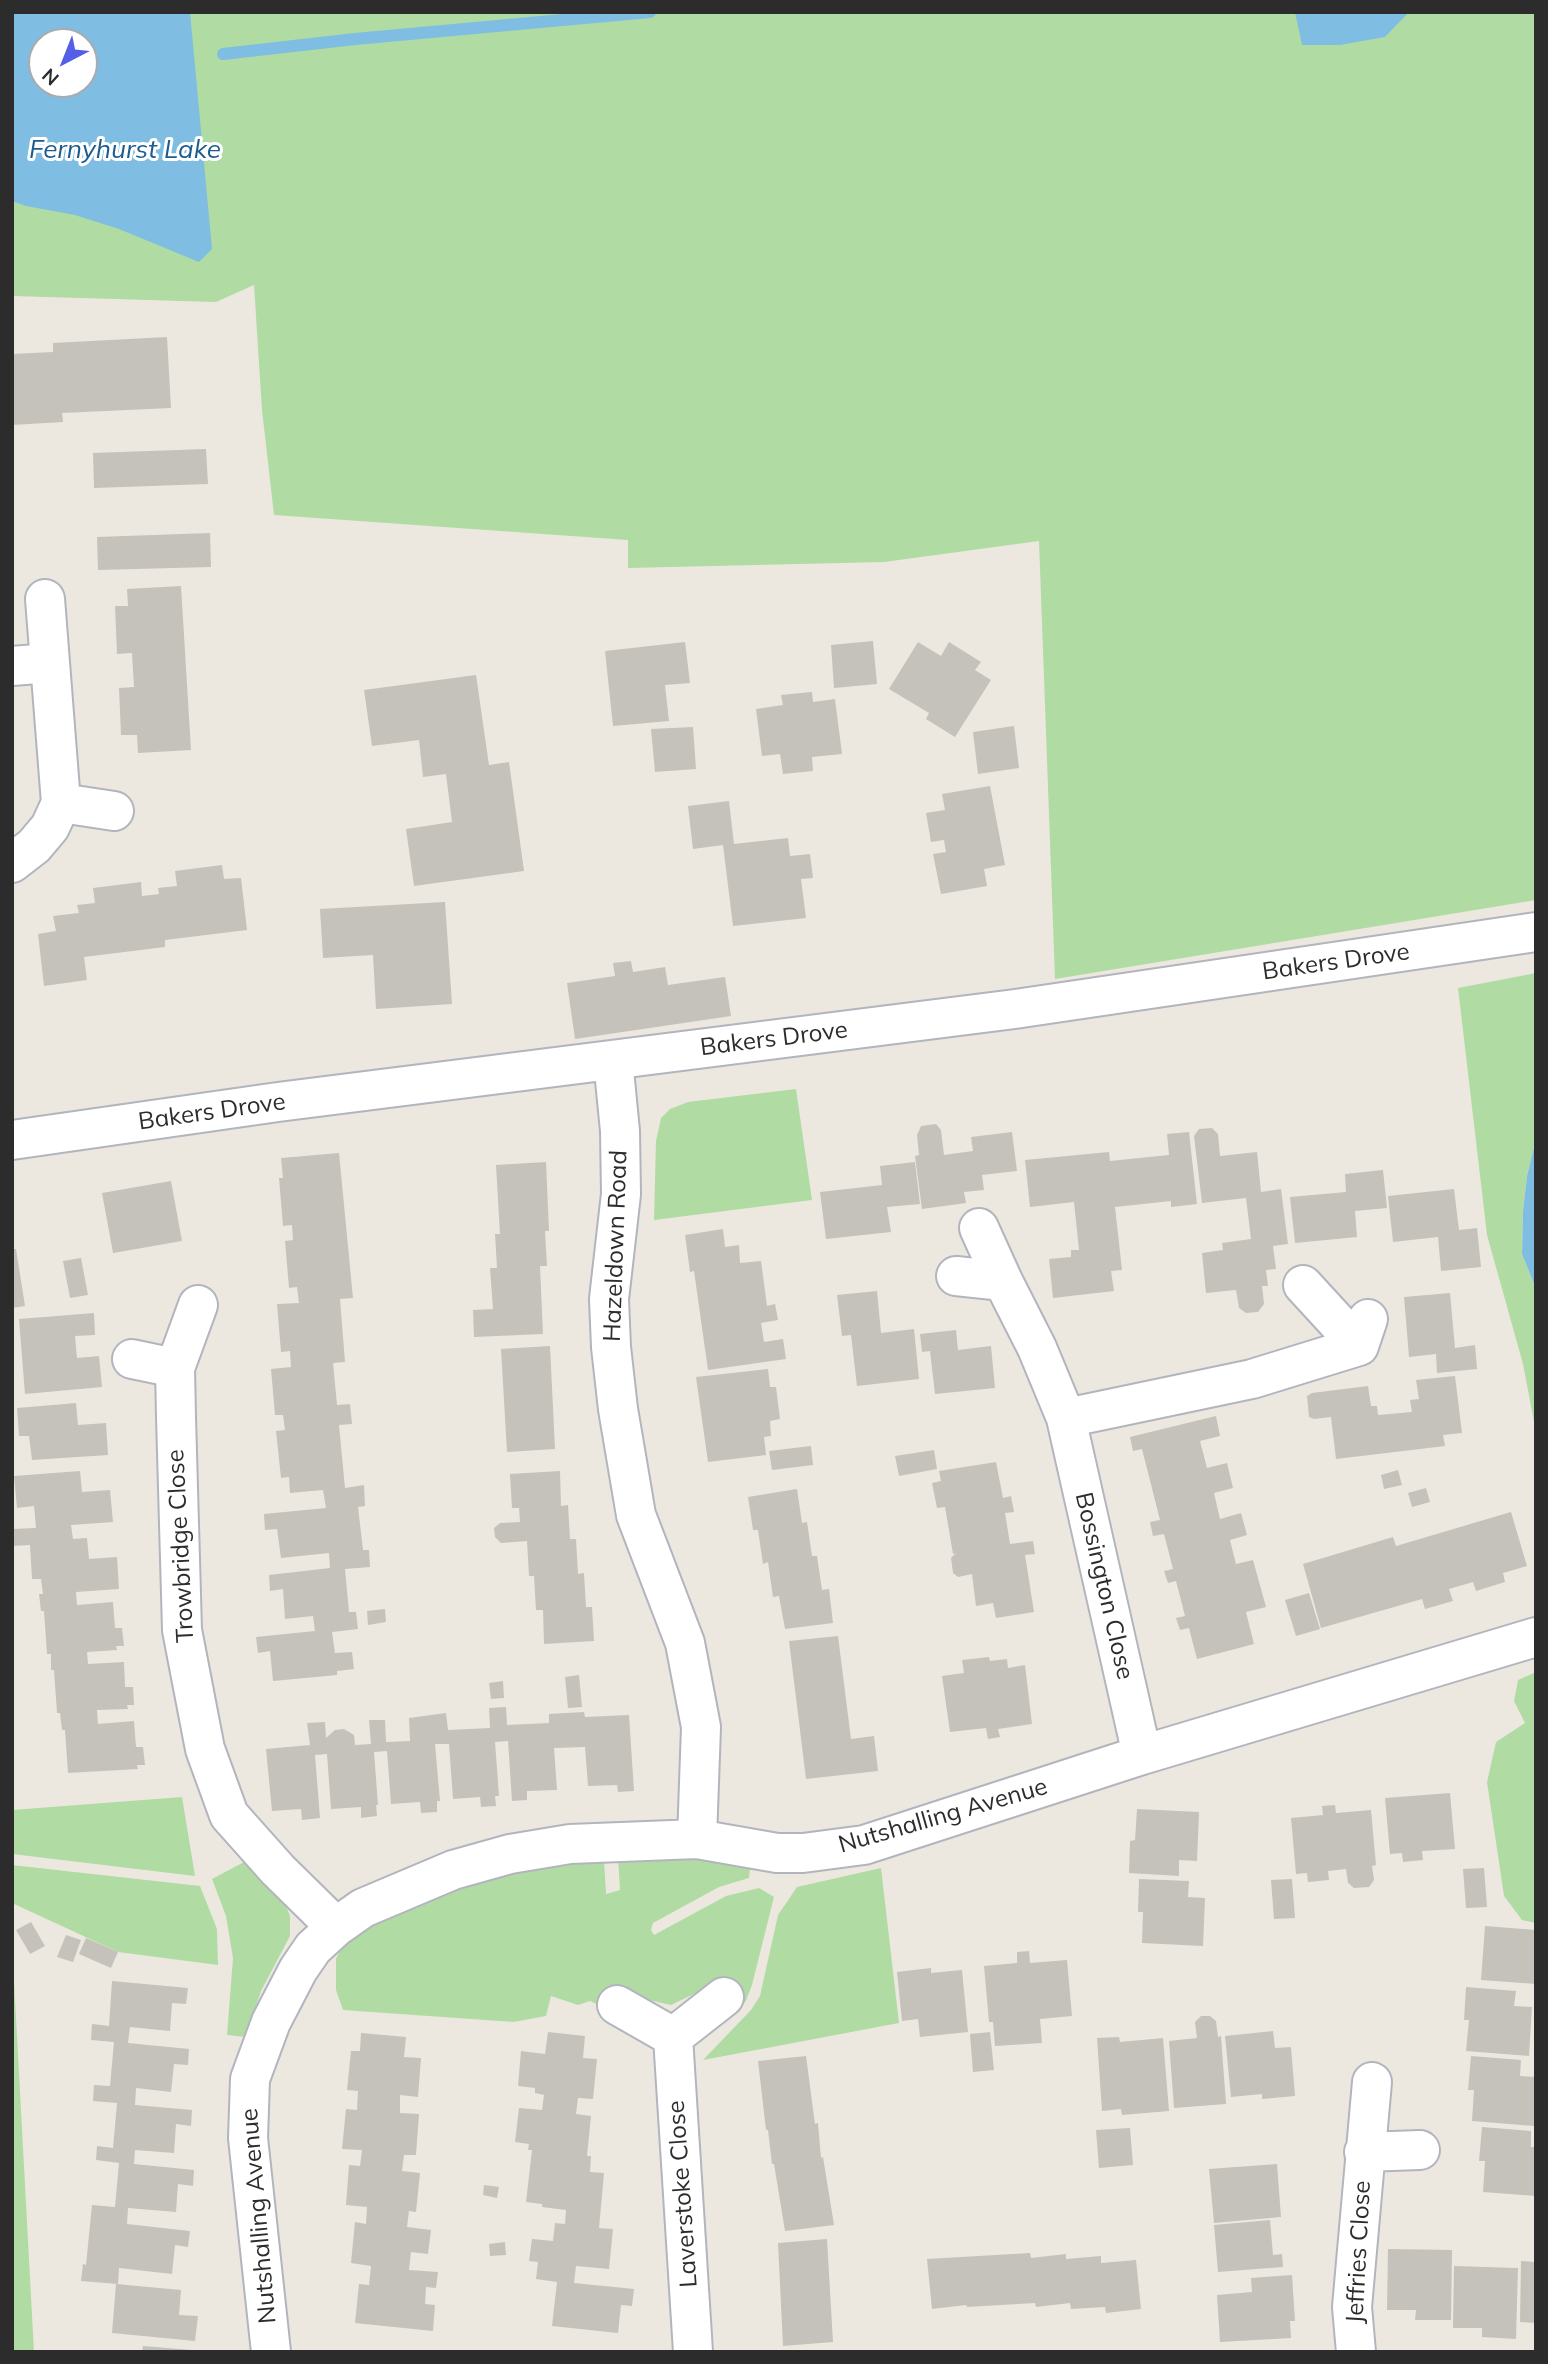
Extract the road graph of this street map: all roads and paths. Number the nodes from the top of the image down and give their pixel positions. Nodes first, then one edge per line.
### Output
1 (45, 599) dead end
2 (50, 663) junction
3 (12, 666) edge
4 (61, 803) junction
5 (114, 811) dead end
6 (12, 863) edge
7 (1536, 932) edge
8 (613, 1060) junction
9 (12, 1140) edge
10 (979, 1228) dead end
11 (956, 1276) dead end
12 (1003, 1281) junction
13 (1303, 1285) dead end
14 (198, 1305) dead end
15 (132, 1359) dead end
16 (175, 1368) junction
17 (1066, 1418) junction
18 (1536, 1637) edge
19 (1142, 1755) junction
20 (697, 1839) junction
21 (336, 1927) junction
22 (724, 1997) dead end
23 (617, 2005) dead end
24 (673, 2037) junction
25 (1372, 2082) dead end
26 (1420, 2150) dead end
27 (1364, 2152) junction
28 (271, 2352) edge
29 (694, 2352) edge
30 (1356, 2352) edge

1 - 2 street
2 - 3 street
2 - 4 street
4 - 5 street
4 - 6 street
7 - 8 street, Bakers Drove
8 - 9 street, Bakers Drove
8 - 20 street, Hazeldown Road
10 - 12 street, Bossington Close
11 - 12 street
12 - 17 street, Bossington Close
13 - 17 street
14 - 16 street, Trowbridge Close
15 - 16 street
16 - 21 street, Trowbridge Close
17 - 19 street, Bossington Close
18 - 19 street, Nutshalling Avenue
19 - 20 street, Nutshalling Avenue
20 - 21 street, Nutshalling Avenue
21 - 28 street, Nutshalling Avenue
22 - 24 street
23 - 24 street
24 - 29 street, Laverstoke Close
25 - 27 street, Jeffries Close
26 - 27 street, Jeffries Close
27 - 30 street, Jeffries Close

